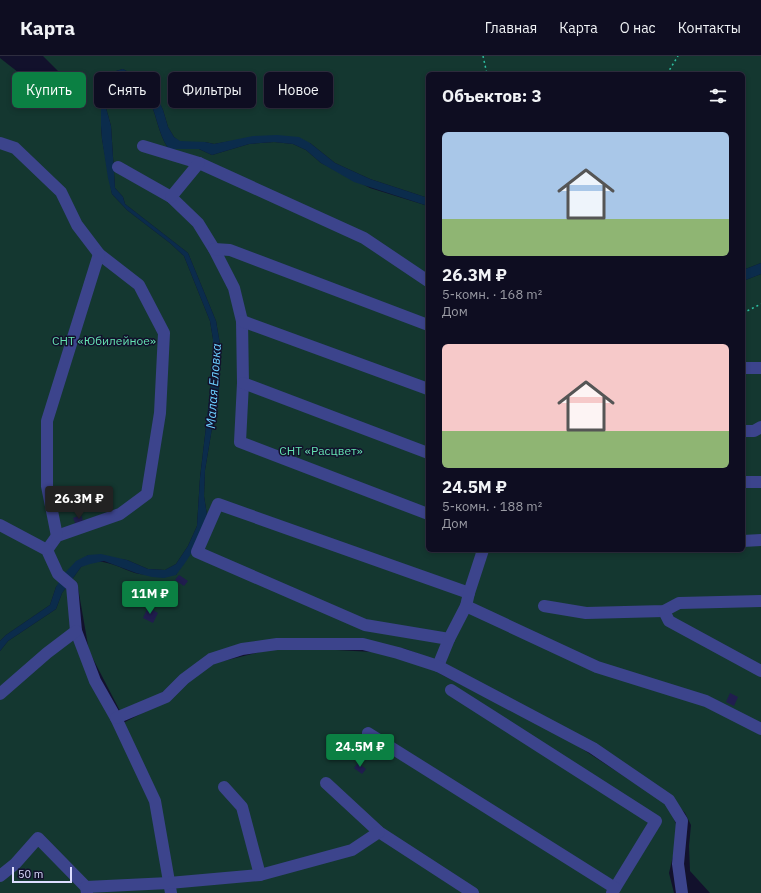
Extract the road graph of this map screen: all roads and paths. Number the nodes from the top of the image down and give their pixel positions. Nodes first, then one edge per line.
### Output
1 (483, 56) edge
2 (678, 56) edge
3 (487, 72) edge
4 (668, 72) edge
5 (0, 143) edge
6 (143, 146) dead end
7 (199, 163) junction
8 (118, 167) dead end
9 (171, 198) junction
10 (214, 249) junction
11 (99, 254) junction
12 (426, 280) edge
13 (761, 304) edge
14 (745, 312) edge
15 (242, 321) junction
16 (426, 324) edge
17 (745, 368) edge
18 (761, 368) edge
19 (242, 383) junction
20 (426, 388) edge
21 (761, 427) edge
22 (745, 431) edge
23 (426, 452) edge
24 (745, 482) edge
25 (761, 482) edge
26 (426, 513) edge
27 (0, 524) edge
28 (57, 536) junction
29 (761, 540) edge
30 (745, 541) edge
31 (47, 550) junction
32 (482, 552) edge
33 (469, 593) junction
34 (761, 601) edge
35 (466, 606) junction
36 (544, 606) dead end
37 (664, 611) junction
38 (76, 631) junction
39 (449, 639) junction
40 (438, 666) junction
41 (761, 671) edge
42 (451, 690) dead end
43 (0, 694) edge
44 (116, 718) junction
45 (761, 729) edge
46 (368, 733) dead end
47 (326, 783) dead end
48 (224, 786) dead end
49 (378, 832) junction
50 (260, 875) junction
51 (0, 876) edge
52 (170, 888) edge
53 (86, 890) edge
54 (613, 890) edge
55 (473, 893) edge
56 (682, 893) edge

1 - 3 path
2 - 4 path
5 - 11 street
6 - 7 street
7 - 9 street
7 - 12 street
8 - 9 street
9 - 10 street
10 - 15 street
10 - 16 street
11 - 28 street
11 - 28 street
13 - 14 path
15 - 19 street
15 - 20 street
17 - 18 street
19 - 23 street
19 - 26 street
21 - 22 street
24 - 25 street
27 - 31 street
28 - 31 street
29 - 30 street
31 - 38 street
32 - 33 street
33 - 35 street
33 - 39 street
34 - 37 street
35 - 39 street
35 - 45 street
36 - 37 street
37 - 41 street
38 - 43 street
38 - 44 street
39 - 40 street
40 - 44 street
40 - 56 street
42 - 54 street
44 - 52 street
46 - 54 street
47 - 49 street
48 - 50 street
49 - 50 street
49 - 55 street
50 - 52 street
51 - 53 street
52 - 53 street

